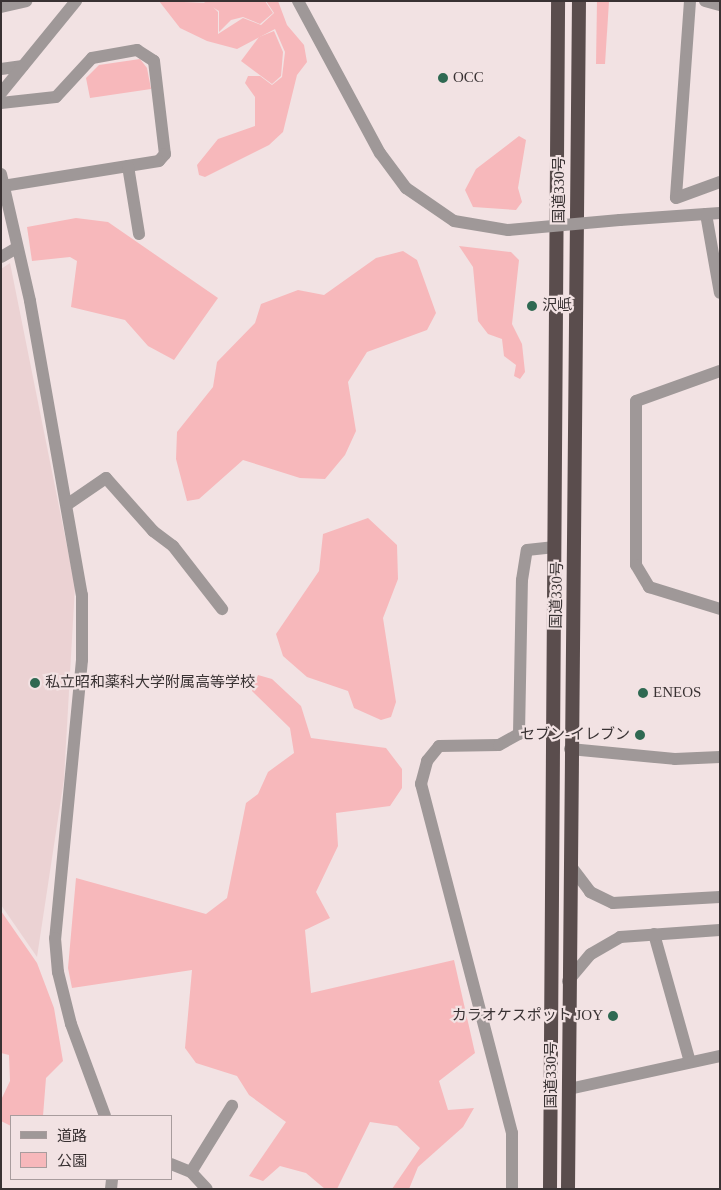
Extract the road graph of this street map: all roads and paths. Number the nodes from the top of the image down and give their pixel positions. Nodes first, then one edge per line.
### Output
1 (26, 1) edge
2 (76, 1) edge
3 (298, 1) edge
4 (558, 1) edge
5 (579, 1) edge
6 (690, 1) edge
7 (705, 1) edge
8 (720, 5) edge
9 (1, 7) edge
10 (23, 66) junction
11 (1, 69) edge
12 (1, 93) edge
13 (1, 103) edge
14 (128, 166) junction
15 (2, 180) edge
16 (720, 182) edge
17 (720, 213) edge
18 (706, 214) junction
19 (139, 234) dead end
20 (15, 249) junction
21 (1, 257) edge
22 (720, 293) edge
23 (720, 371) edge
24 (68, 504) junction
25 (555, 547) junction
26 (222, 609) dead end
27 (720, 609) edge
28 (570, 749) junction
29 (720, 757) edge
30 (570, 865) junction
31 (720, 896) edge
32 (720, 930) edge
33 (654, 934) junction
34 (568, 981) junction
35 (720, 1056) edge
36 (690, 1062) junction
37 (569, 1089) junction
38 (232, 1106) dead end
39 (105, 1115) edge
40 (172, 1164) edge
41 (191, 1172) junction
42 (207, 1189) edge
43 (512, 1189) edge
44 (550, 1189) edge
45 (568, 1189) edge

1 - 9 street
2 - 10 street
3 - 18 street, bridge
4 - 25 highway, 国道330号
5 - 28 highway, 国道330号
6 - 16 street
7 - 8 street
10 - 11 street
10 - 12 street
13 - 14 street
14 - 15 street
14 - 19 street
15 - 20 street
17 - 18 street
18 - 22 street
20 - 21 street
20 - 24 street
23 - 27 street
24 - 26 street
24 - 39 street
25 - 43 street
25 - 44 highway, 国道330号
28 - 29 street
28 - 30 highway, 国道330号
30 - 31 street
30 - 34 highway, 国道330号
32 - 33 street
33 - 34 street
33 - 36 street
34 - 37 highway, 国道330号
35 - 36 street
36 - 37 street
37 - 45 highway, 国道330号
38 - 41 street
40 - 41 street
41 - 42 street

